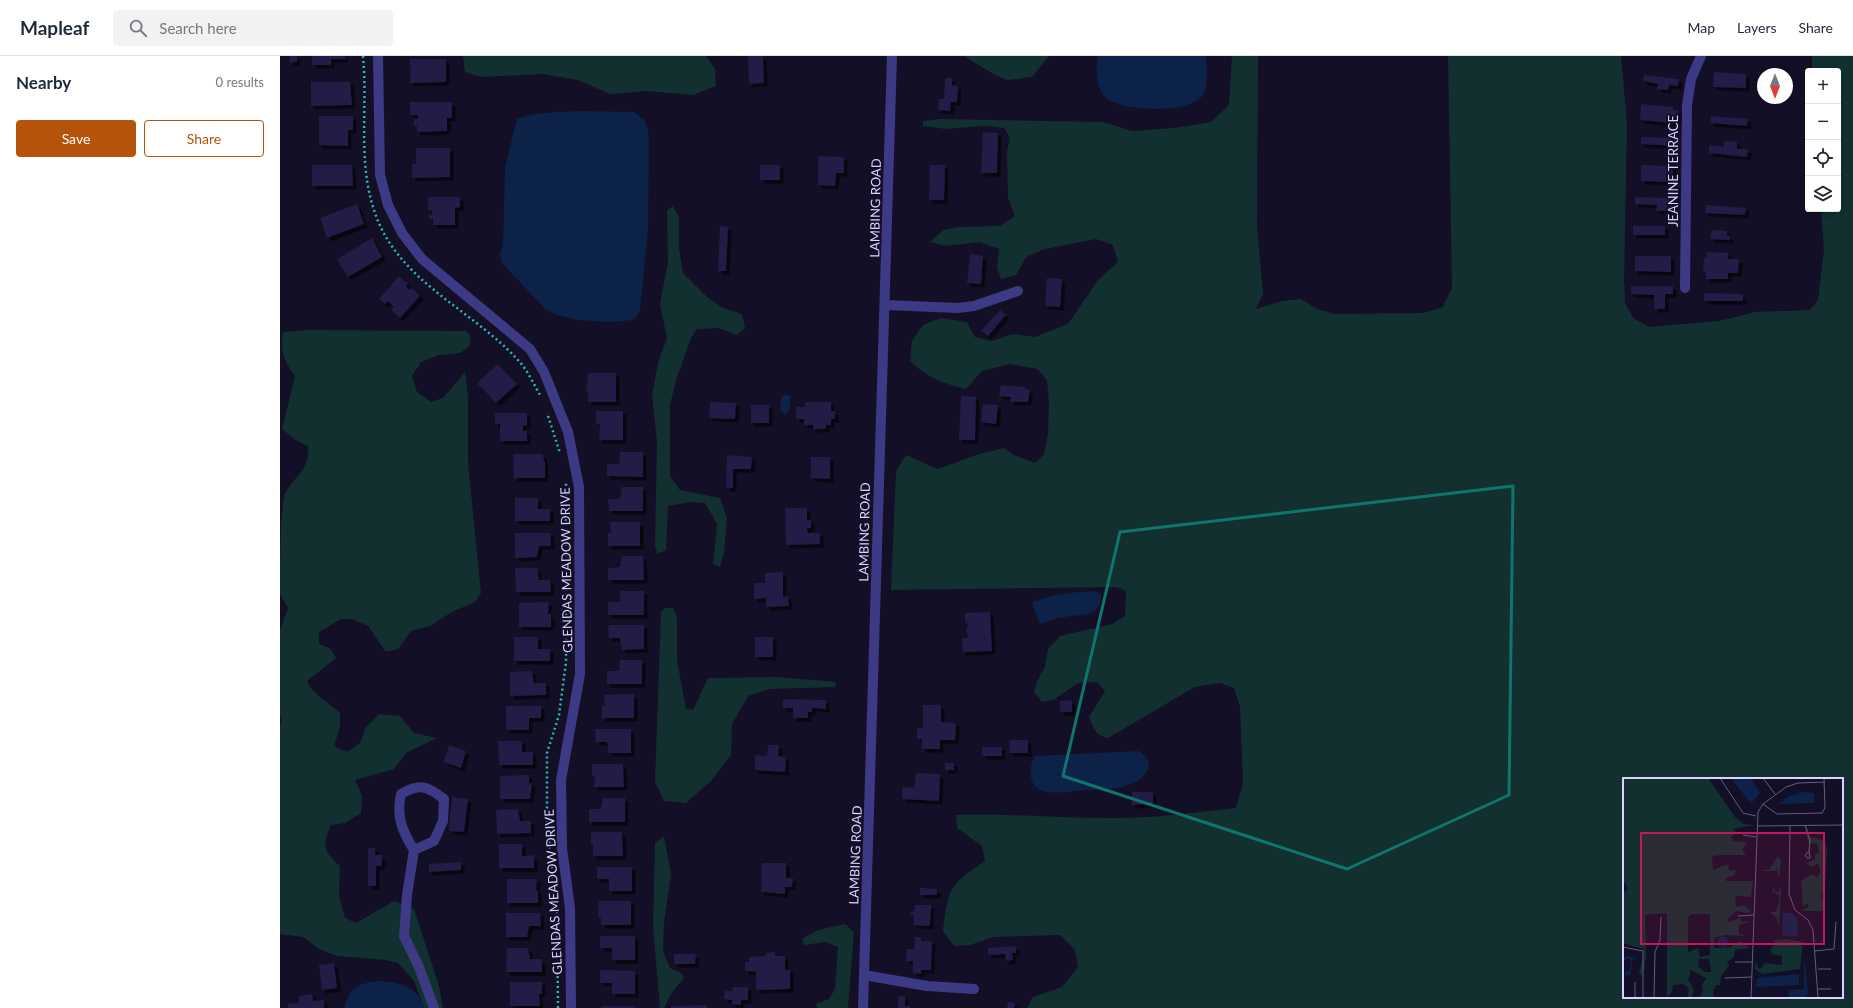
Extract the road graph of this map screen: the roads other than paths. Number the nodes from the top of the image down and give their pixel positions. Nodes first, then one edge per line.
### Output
1 (378, 56) edge
2 (892, 56) edge
3 (1701, 56) edge
4 (1685, 288) dead end
5 (1018, 291) dead end
6 (886, 306) junction
7 (414, 850) junction
8 (864, 975) junction
9 (974, 989) dead end
10 (434, 1008) edge
11 (571, 1008) edge
12 (863, 1008) edge

1 - 11 street, GLENDAS MEADOW DRIVE
2 - 6 street, LAMBING ROAD
3 - 4 street, JEANINE TERRACE
5 - 6 street
6 - 8 street, LAMBING ROAD
7 - 7 street
7 - 10 street
8 - 9 street
8 - 12 street, LAMBING ROAD

